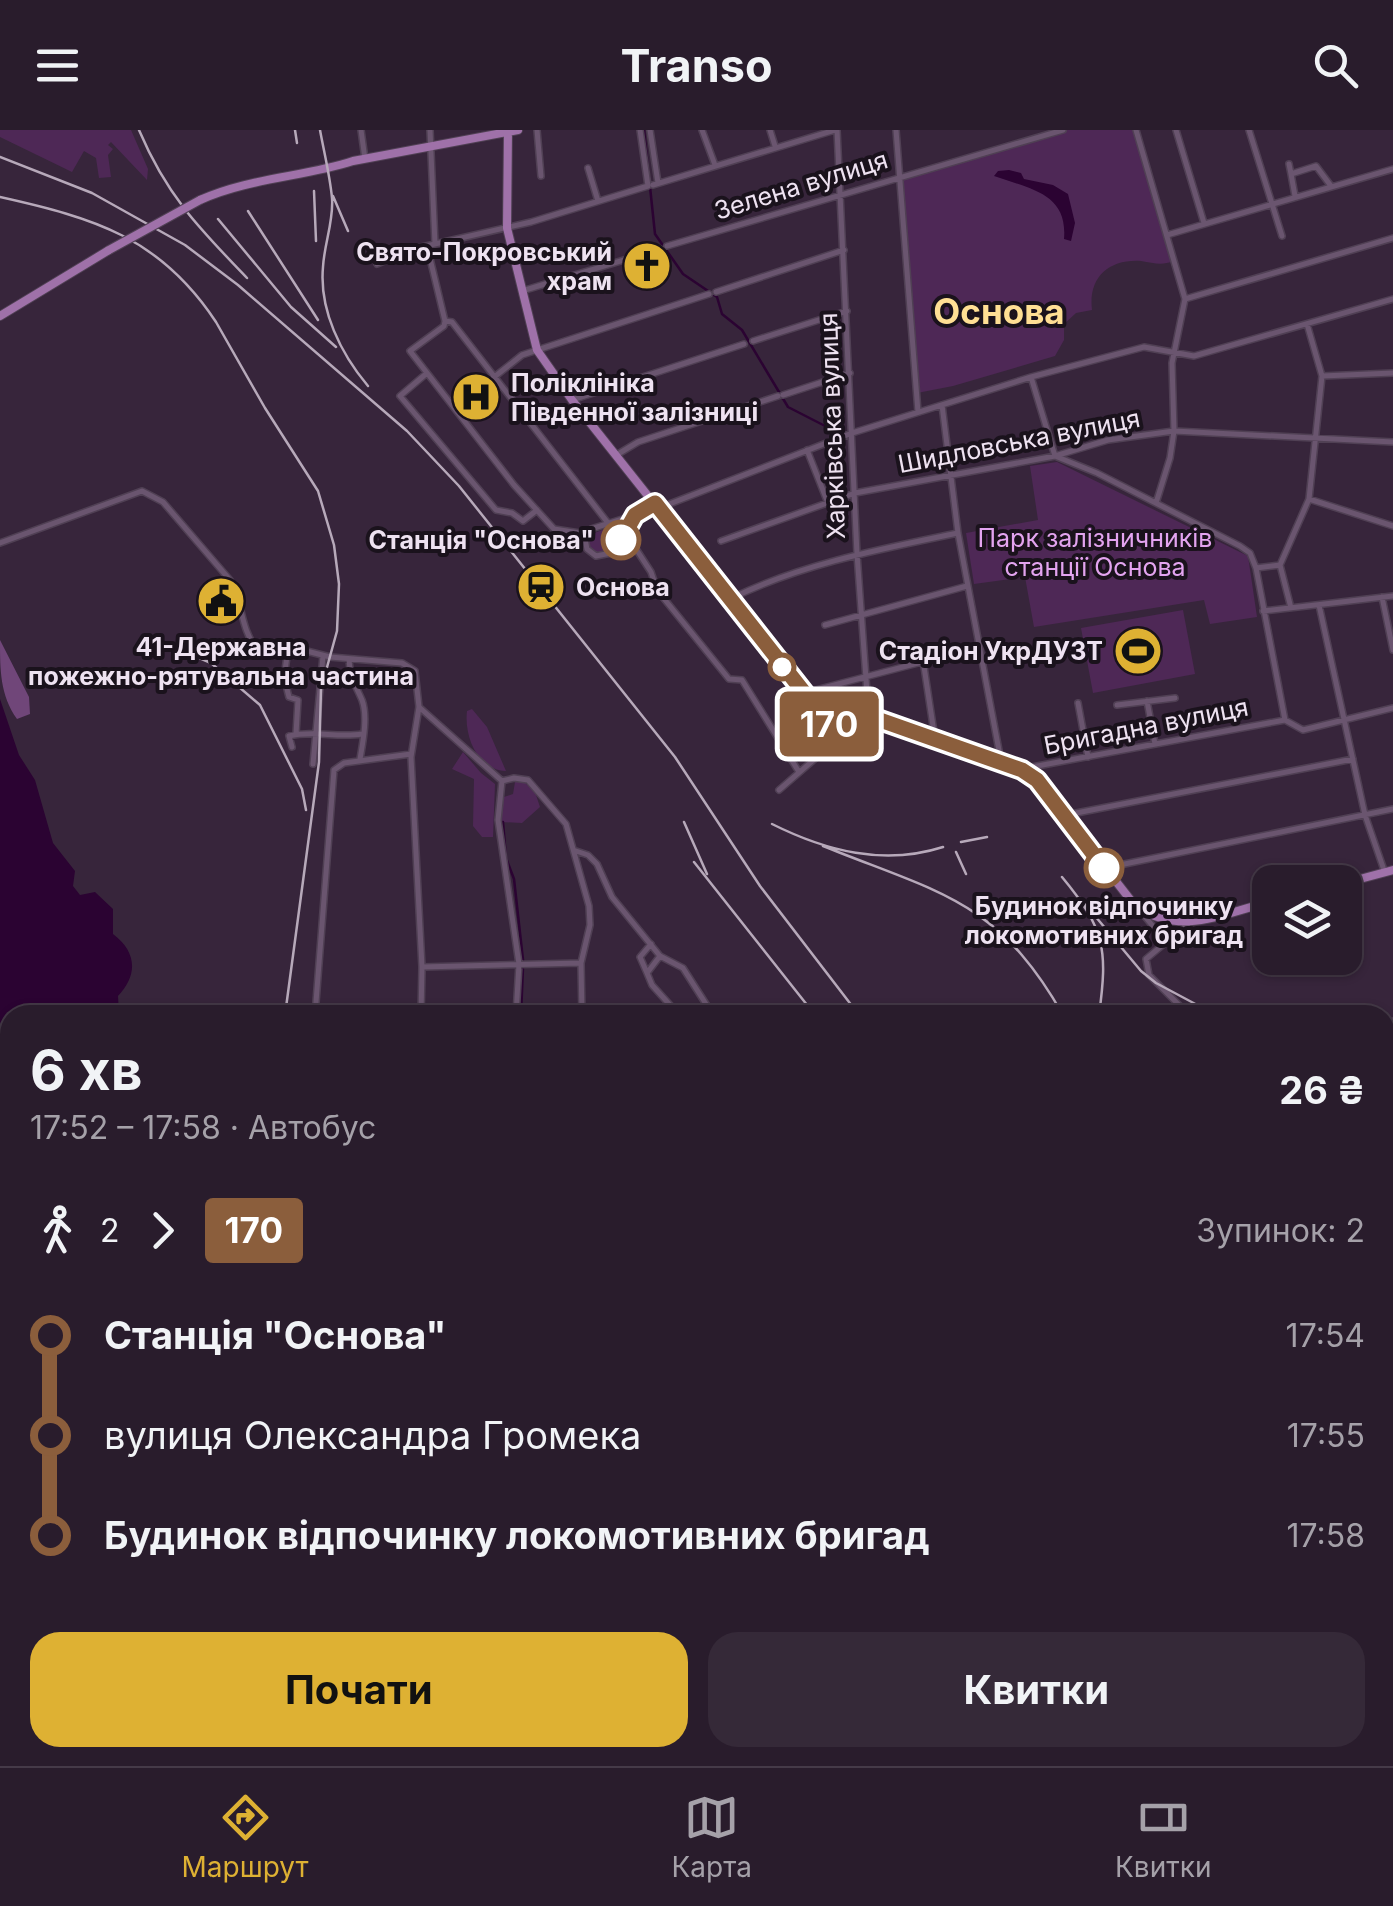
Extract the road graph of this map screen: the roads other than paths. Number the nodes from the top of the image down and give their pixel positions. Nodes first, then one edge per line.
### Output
1 (361, 130) edge
2 (430, 130) edge
3 (518, 130) edge
4 (538, 130) edge
5 (640, 130) edge
6 (650, 130) edge
7 (702, 130) edge
8 (770, 130) edge
9 (836, 130) edge
10 (896, 130) edge
11 (1063, 130) edge
12 (1136, 130) edge
13 (1176, 130) edge
14 (1249, 130) edge
15 (508, 132) edge
16 (775, 147) junction
17 (432, 148) junction
18 (365, 159) junction
19 (1289, 164) dead end
20 (714, 166) junction
21 (588, 168) dead end
22 (1393, 169) edge
23 (1291, 174) junction
24 (541, 176) dead end
25 (899, 176) junction
26 (1331, 186) junction
27 (842, 193) junction
28 (1295, 196) junction
29 (598, 202) junction
30 (1272, 202) junction
31 (1204, 223) junction
32 (506, 228) junction
33 (1167, 235) junction
34 (1282, 236) dead end
35 (1393, 238) edge
36 (431, 245) junction
37 (844, 250) junction
38 (376, 264) dead end
39 (522, 291) junction
40 (1185, 299) junction
41 (1393, 299) edge
42 (847, 311) junction
43 (0, 316) edge
44 (445, 320) junction
45 (1307, 324) junction
46 (753, 341) dead end
47 (744, 344) dead end
48 (536, 350) junction
49 (1174, 352) junction
50 (1393, 372) edge
51 (427, 373) junction
52 (850, 373) junction
53 (1322, 376) junction
54 (1031, 377) junction
55 (493, 378) junction
56 (572, 400) junction
57 (942, 405) junction
58 (918, 412) junction
59 (1174, 431) junction
60 (852, 433) junction
61 (1317, 437) junction
62 (1393, 442) edge
63 (807, 450) junction
64 (618, 454) junction
65 (1055, 456) junction
66 (950, 476) junction
67 (855, 493) junction
68 (1309, 499) junction
69 (828, 503) junction
70 (1156, 503) junction
71 (657, 505) junction
72 (537, 510) junction
73 (635, 515) junction
74 (608, 523) junction
75 (1393, 526) edge
76 (624, 532) junction
77 (958, 533) junction
78 (586, 534) junction
79 (721, 541) dead end
80 (0, 543) edge
81 (858, 554) junction
82 (1280, 565) junction
83 (1256, 568) junction
84 (968, 586) junction
85 (1393, 596) edge
86 (1382, 597) junction
87 (729, 600) junction
88 (1319, 605) junction
89 (1291, 608) junction
90 (1263, 612) junction
91 (862, 615) junction
92 (826, 625) dead end
93 (290, 647) junction
94 (979, 648) junction
95 (1393, 650) edge
96 (323, 656) junction
97 (349, 659) junction
98 (923, 660) junction
99 (866, 677) junction
100 (804, 693) junction
101 (1175, 698) dead end
102 (1147, 701) junction
103 (1078, 703) dead end
104 (1117, 706) dead end
105 (419, 708) junction
106 (1393, 708) edge
107 (1344, 718) junction
108 (869, 720) junction
109 (1285, 720) junction
110 (850, 728) junction
111 (317, 733) junction
112 (296, 734) junction
113 (362, 734) junction
114 (936, 739) junction
115 (1155, 744) junction
116 (292, 747) dead end
117 (411, 754) junction
118 (1088, 757) junction
119 (1353, 759) junction
120 (358, 761) junction
121 (1001, 761) junction
122 (313, 764) dead end
123 (1022, 770) junction
124 (799, 772) junction
125 (502, 781) junction
126 (778, 790) dead end
127 (1393, 808) edge
128 (1066, 815) junction
129 (1365, 815) junction
130 (575, 851) junction
131 (1104, 868) junction
132 (1389, 872) edge
133 (1362, 879) edge
134 (1252, 906) edge
135 (1136, 907) junction
136 (1190, 922) junction
137 (1166, 942) junction
138 (650, 944) junction
139 (660, 956) junction
140 (581, 963) junction
141 (519, 964) junction
142 (422, 967) junction
143 (647, 973) junction
144 (316, 1005) edge
145 (421, 1005) edge
146 (517, 1005) edge
147 (582, 1005) edge
148 (670, 1005) edge
149 (706, 1005) edge
150 (1179, 1005) edge

1 - 18 street
2 - 17 street
3 - 15 main road
4 - 24 street
5 - 29 street
6 - 20 street
7 - 20 street
8 - 16 street
9 - 16 street
9 - 27 street, Харківська вулиця
10 - 25 street
11 - 25 street, Зелена вулиця
12 - 33 street
13 - 31 street
14 - 30 street
15 - 17 main road
15 - 32 main road
16 - 20 street
17 - 18 main road
17 - 36 street
18 - 43 main road, bridge
19 - 23 street
21 - 29 street
22 - 26 street
23 - 26 street
23 - 28 street
25 - 27 street, Зелена вулиця
25 - 58 street
26 - 28 street
27 - 37 street, Харківська вулиця
27 - 39 street, Зелена вулиця
28 - 30 street
29 - 32 street
30 - 31 street
30 - 34 street
31 - 33 street
32 - 36 street
32 - 39 main road
33 - 40 street
35 - 40 street
36 - 38 street
36 - 44 street
37 - 42 street, Харківська вулиця
37 - 48 street
39 - 48 main road
40 - 49 street
41 - 45 street
42 - 46 street
42 - 52 street, Харківська вулиця
44 - 51 street
44 - 55 street
45 - 49 street
45 - 53 street
47 - 56 street
48 - 55 street
48 - 56 main road
49 - 54 street
49 - 59 street
50 - 53 street
51 - 72 street
51 - 72 street
52 - 60 street, Харківська вулиця
52 - 64 street
53 - 61 street
54 - 57 street
54 - 65 street
55 - 74 street
56 - 64 main road
57 - 58 street
57 - 66 street
58 - 60 street
59 - 61 street, Шидловська вулиця
59 - 65 street, Шидловська вулиця
59 - 70 street
60 - 63 street
60 - 67 street, Харківська вулиця
61 - 62 street, Шидловська вулиця
61 - 68 street
63 - 69 street
63 - 71 street
64 - 71 main road
65 - 66 street, Шидловська вулиця
65 - 70 street
66 - 67 street, Шидловська вулиця
66 - 77 street
67 - 69 street, Шидловська вулиця
67 - 81 street, Харківська вулиця
68 - 75 street
68 - 82 street
69 - 79 street, Шидловська вулиця
70 - 83 street
71 - 73 street
71 - 87 main road
72 - 78 street
73 - 74 street
73 - 76 street
74 - 78 street
76 - 78 street
76 - 124 street
77 - 81 street
77 - 84 street
80 - 93 street
81 - 87 street
81 - 91 street, Харківська вулиця
82 - 83 street
82 - 89 street
83 - 90 street
84 - 91 street
84 - 94 street
85 - 86 street
86 - 88 street
86 - 95 street
87 - 100 main road
88 - 89 street
88 - 107 street
89 - 90 street
90 - 109 street
91 - 92 street
91 - 99 street, Харківська вулиця
93 - 96 street
93 - 112 street
94 - 98 street
94 - 121 street
96 - 97 street
96 - 111 street
97 - 105 street
97 - 113 street
98 - 99 street
98 - 114 street
99 - 100 street
99 - 108 street, Харківська вулиця
100 - 110 main road
101 - 102 street
102 - 104 street
102 - 115 street
103 - 118 street
105 - 117 street
105 - 125 street
106 - 107 street, Бригадна вулиця
107 - 109 street, Бригадна вулиця
107 - 119 street
108 - 110 main road
108 - 114 main road
109 - 115 street, Бригадна вулиця
110 - 124 street
111 - 112 street
111 - 113 street
111 - 122 street
112 - 116 street
113 - 120 street
114 - 121 main road
115 - 118 street, Бригадна вулиця
117 - 120 street
117 - 142 street
118 - 123 street, Бригадна вулиця
119 - 128 street
119 - 129 street
120 - 144 street
121 - 123 main road
123 - 128 main road
124 - 126 street
125 - 130 street
125 - 141 street
127 - 129 street
128 - 131 main road
129 - 131 street
129 - 132 street
130 - 138 street
130 - 140 street
131 - 135 main road
132 - 133 main road
134 - 136 main road
135 - 136 main road
135 - 137 street
136 - 137 street
137 - 150 street
138 - 139 street
138 - 143 street
139 - 143 street
139 - 149 street
140 - 141 street
140 - 147 street
141 - 142 street
141 - 146 street
142 - 145 street
143 - 148 street

